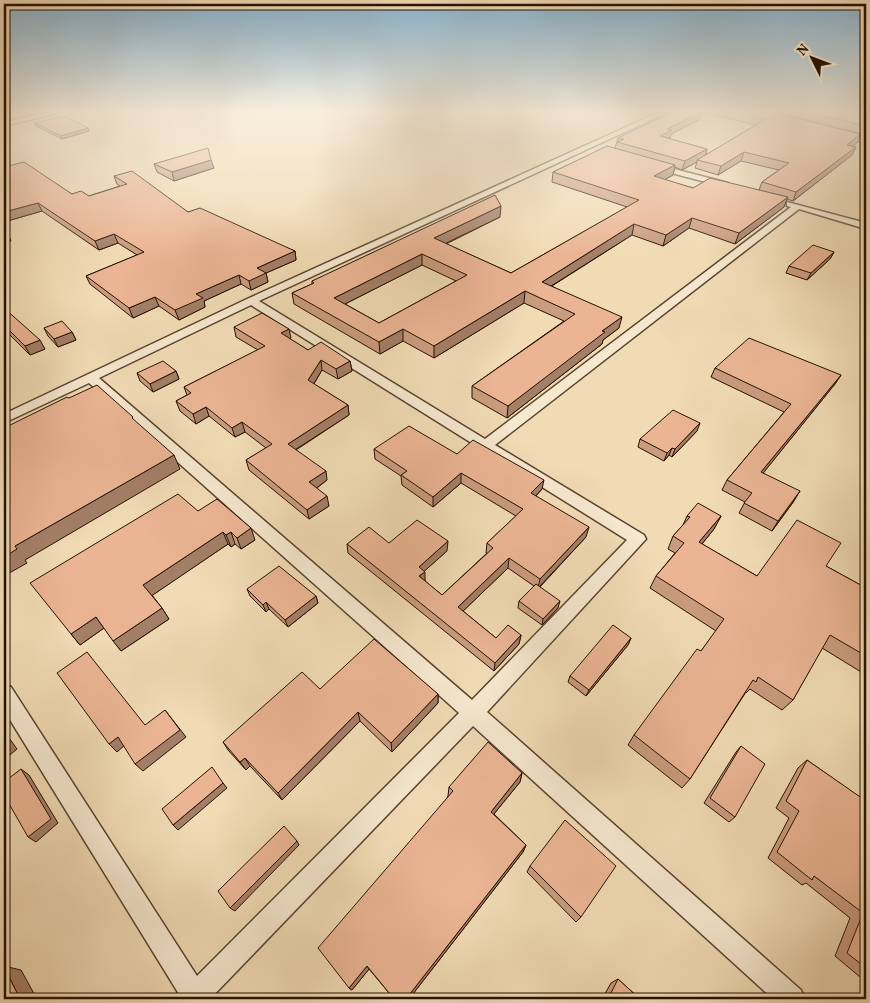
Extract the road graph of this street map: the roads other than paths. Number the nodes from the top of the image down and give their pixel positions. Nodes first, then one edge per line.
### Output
1 (570, 159) edge
2 (646, 163) edge
3 (732, 187) edge
4 (779, 201) edge
5 (798, 206) junction
6 (866, 226) edge
7 (251, 301) junction
8 (91, 378) junction
9 (4, 419) edge
10 (486, 445) junction
11 (4, 693) edge
12 (473, 713) junction
13 (196, 998) edge
14 (792, 999) edge

1 - 7 street
2 - 3 street
4 - 5 street
5 - 6 street
5 - 10 street
7 - 8 street
7 - 10 street
8 - 9 street
8 - 12 street
10 - 12 street
11 - 13 street
12 - 13 street
12 - 14 street

